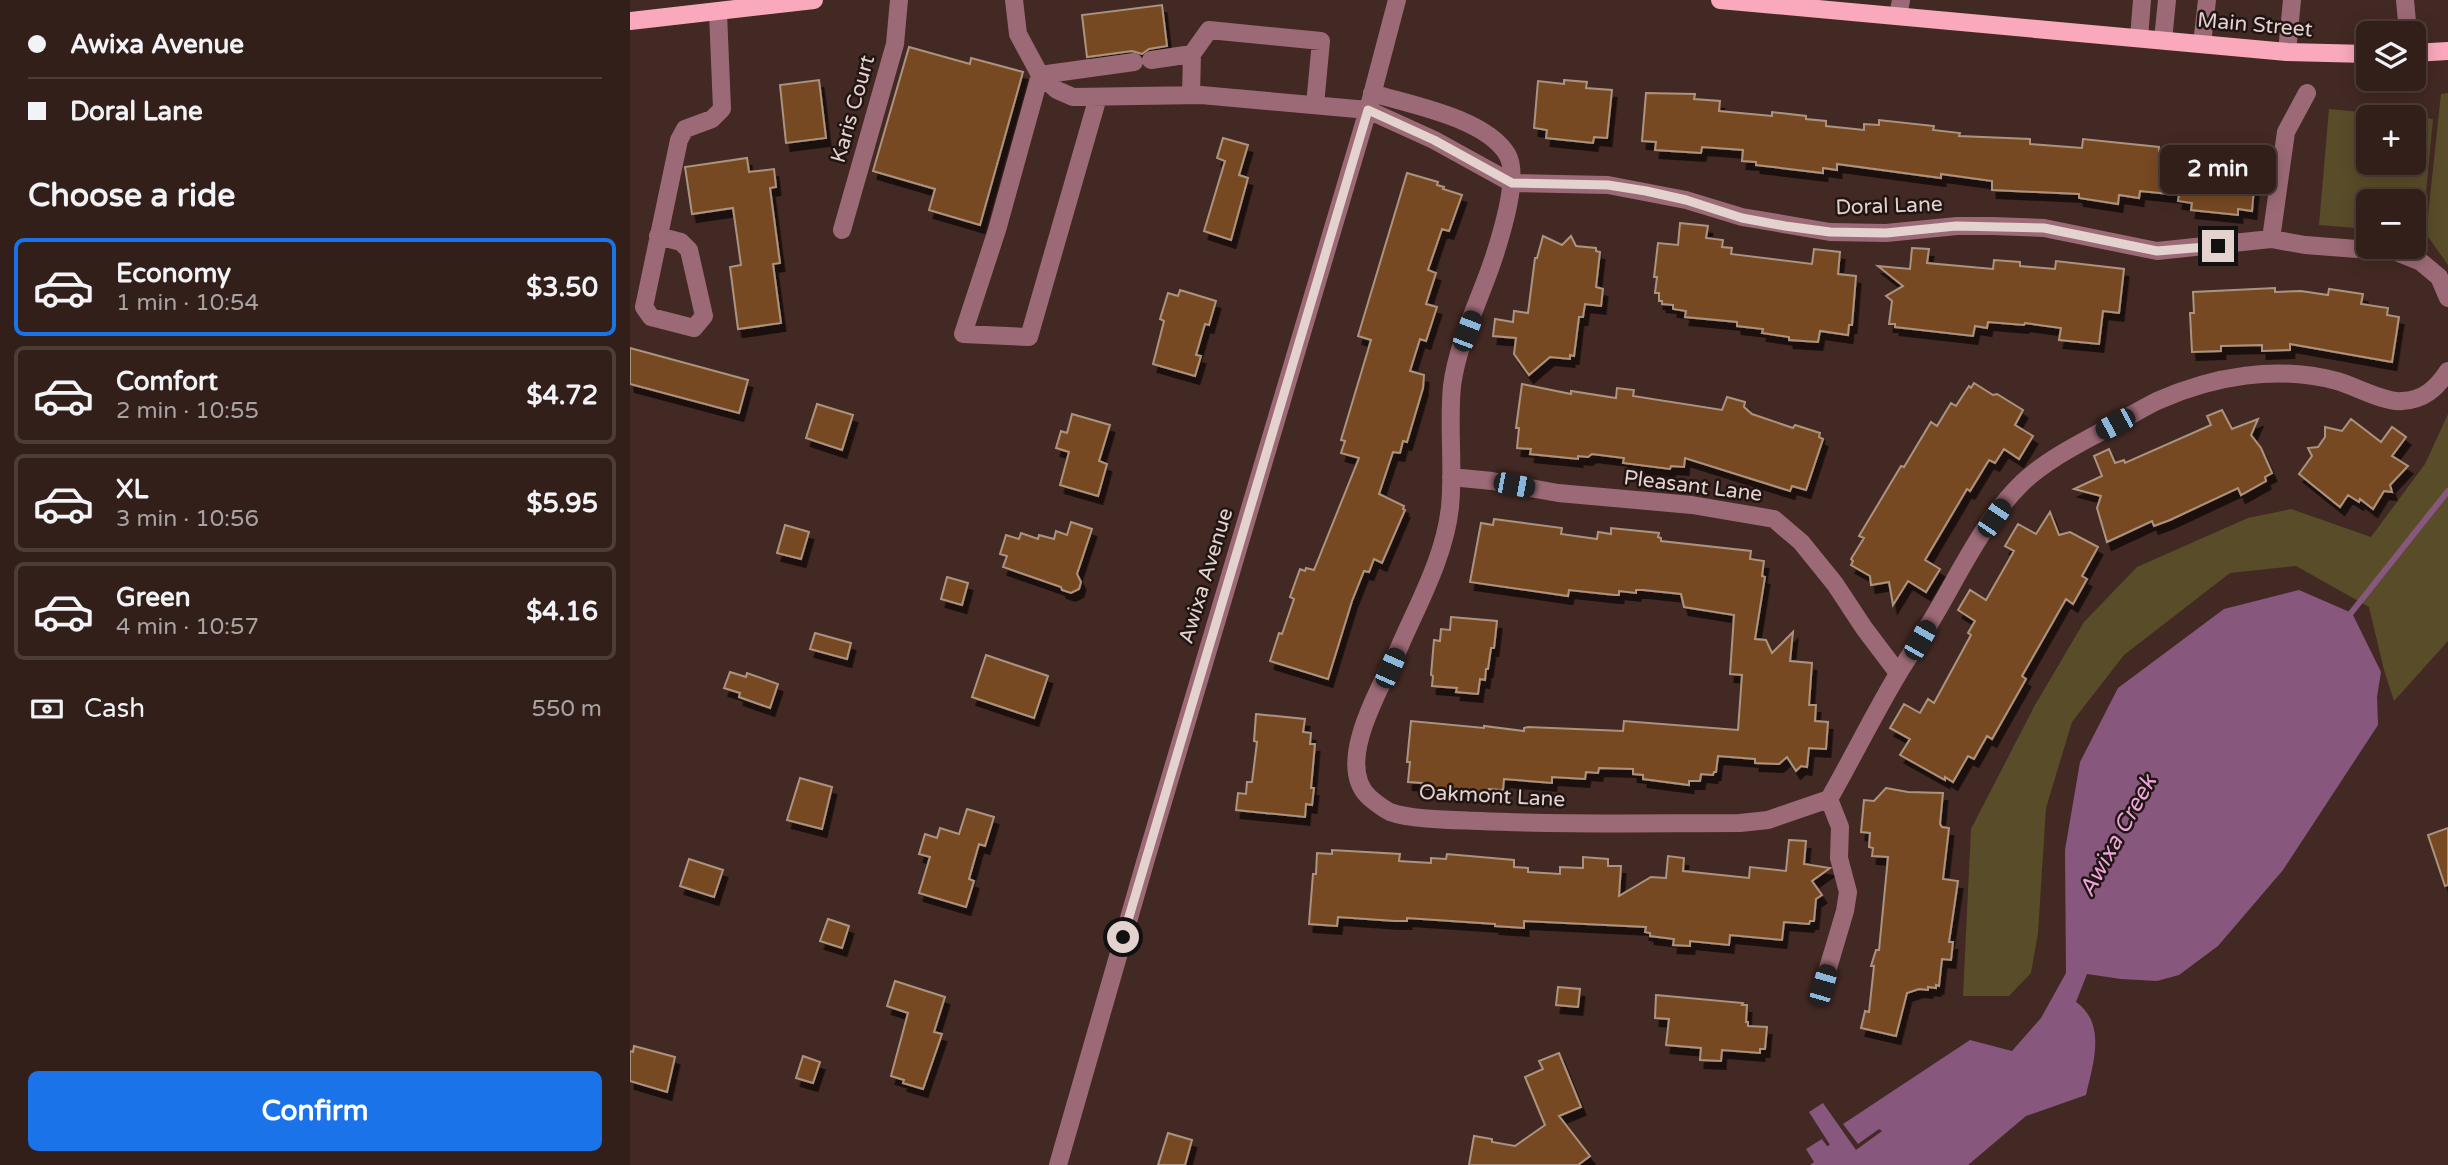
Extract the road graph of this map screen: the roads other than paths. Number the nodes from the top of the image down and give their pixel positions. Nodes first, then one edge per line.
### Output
1 (814, 0) edge
2 (898, 0) edge
3 (1014, 0) edge
4 (1397, 0) edge
5 (1720, 0) edge
6 (2142, 0) edge
7 (2167, 0) edge
8 (2207, 0) edge
9 (2292, 0) edge
10 (2404, 0) edge
11 (796, 1) edge
12 (1847, 6) edge
13 (1899, 8) edge
14 (718, 13) junction
15 (2407, 21) edge
16 (630, 22) edge
17 (2139, 38) junction
18 (2163, 40) junction
19 (2202, 44) junction
20 (2448, 51) edge
21 (2287, 52) junction
22 (2426, 52) edge
23 (1192, 54) junction
24 (2356, 54) edge
25 (1040, 75) junction
26 (2307, 93) dead end
27 (1191, 95) junction
28 (1098, 97) junction
29 (1370, 101) junction
30 (1315, 105) junction
31 (1512, 183) junction
32 (842, 230) dead end
33 (658, 236) junction
34 (2271, 239) junction
35 (2448, 298) edge
36 (2448, 371) edge
37 (1451, 477) junction
38 (1898, 673) junction
39 (1829, 799) junction
40 (1823, 985) dead end
41 (1058, 1165) edge

1 - 11 main road
2 - 32 street, Karis Court
3 - 25 street
4 - 29 street, Awixa Avenue
5 - 12 main road, Main Street
6 - 17 street
7 - 18 street
8 - 19 street
9 - 21 street
10 - 15 street
11 - 14 main road
12 - 13 main road, Main Street
13 - 17 main road, Main Street
14 - 16 main road
14 - 33 street
17 - 18 main road, Main Street
18 - 19 main road, Main Street
19 - 21 main road, Main Street
20 - 22 main road
21 - 24 main road, Main Street
23 - 25 street
23 - 27 street
23 - 30 street
25 - 28 street
25 - 28 street
26 - 34 street
27 - 28 street
27 - 30 street
29 - 30 street
29 - 31 street, Doral Lane
29 - 31 street
29 - 41 street, Awixa Avenue
31 - 34 street, Doral Lane
31 - 37 street, Oakmont Lane
33 - 33 street
34 - 35 street, Doral Lane
36 - 38 street
37 - 38 street, Pleasant Lane
37 - 39 street, Oakmont Lane
38 - 39 street
39 - 40 street

